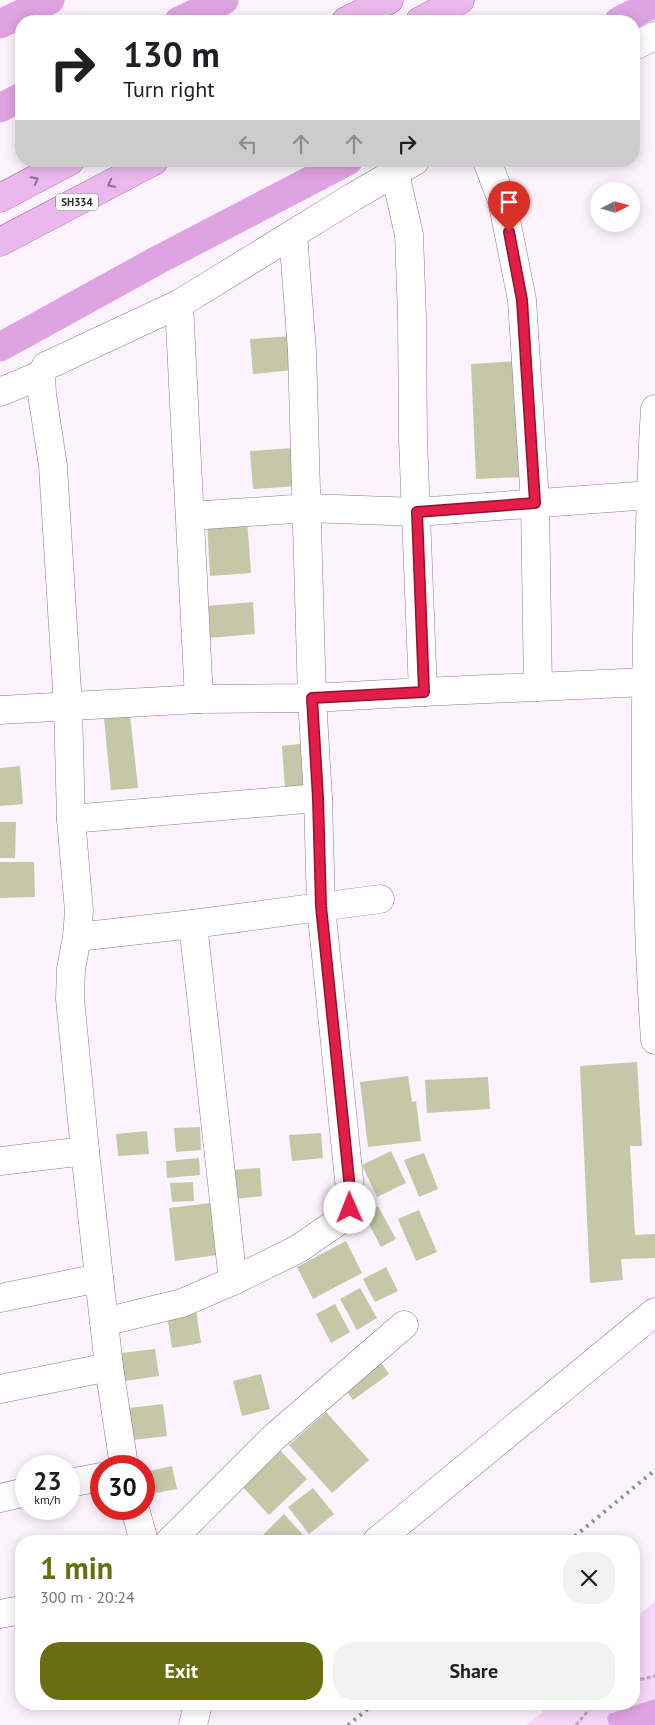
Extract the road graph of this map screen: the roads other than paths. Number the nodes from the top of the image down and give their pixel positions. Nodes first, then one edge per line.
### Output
1 (389, 0) edge
2 (460, 0) edge
3 (358, 15) edge
4 (431, 15) edge
5 (655, 36) edge
6 (640, 43) edge
7 (59, 167) edge
8 (143, 167) edge
9 (405, 167) edge
10 (489, 167) edge
11 (0, 198) edge
12 (293, 234) junction
13 (0, 242) edge
14 (179, 304) junction
15 (41, 375) junction
16 (0, 392) edge
17 (655, 409) edge
18 (651, 495) junction
19 (535, 503) junction
20 (308, 508) junction
21 (417, 512) junction
22 (190, 516) junction
23 (646, 682) junction
24 (538, 687) junction
25 (424, 692) junction
26 (312, 698) junction
27 (199, 699) junction
28 (68, 707) junction
29 (0, 710) edge
30 (318, 798) junction
31 (71, 819) junction
32 (380, 899) dead end
33 (321, 906) junction
34 (652, 920) edge
35 (192, 924) junction
36 (77, 937) junction
37 (655, 1040) edge
38 (85, 1151) junction
39 (0, 1162) edge
40 (99, 1278) junction
41 (233, 1281) junction
42 (0, 1298) edge
43 (655, 1312) edge
44 (104, 1322) junction
45 (404, 1325) dead end
46 (109, 1367) junction
47 (0, 1389) edge
48 (122, 1455) edge
49 (15, 1495) edge
50 (0, 1498) edge
51 (138, 1520) edge
52 (142, 1535) edge
53 (176, 1535) edge
54 (384, 1535) edge
55 (15, 1611) edge
56 (0, 1614) edge
57 (197, 1710) edge
58 (193, 1725) edge

1 - 3 main road
2 - 4 main road
5 - 6 street
11 -> 7 main road
8 -> 13 main road, SH334
9 - 12 street
9 - 21 street
10 - 19 street
12 - 14 street
12 - 20 street
14 - 15 street
14 - 22 street
15 - 16 street
15 - 28 street
17 - 18 street
18 - 19 street
18 - 23 street
19 - 21 street
19 - 24 street
20 - 21 street
20 - 22 street
20 - 26 street
21 - 25 street
22 - 27 street
23 - 24 street
23 - 34 street
24 - 25 street
25 - 26 street
26 - 27 street
26 - 30 street
27 - 28 street
28 - 29 street
28 - 31 street
30 - 31 street
30 - 33 street
31 - 36 street
32 - 33 street
33 - 35 street
33 - 41 street
34 - 37 street
35 - 36 street
35 - 41 street
36 - 38 street
38 - 39 street
38 - 40 street
40 - 42 street
40 - 44 street
41 - 44 street
43 - 54 street
44 - 46 street
45 - 53 street
46 - 47 street
46 - 48 street
49 - 50 street
51 - 52 street
55 - 56 street
57 - 58 street

